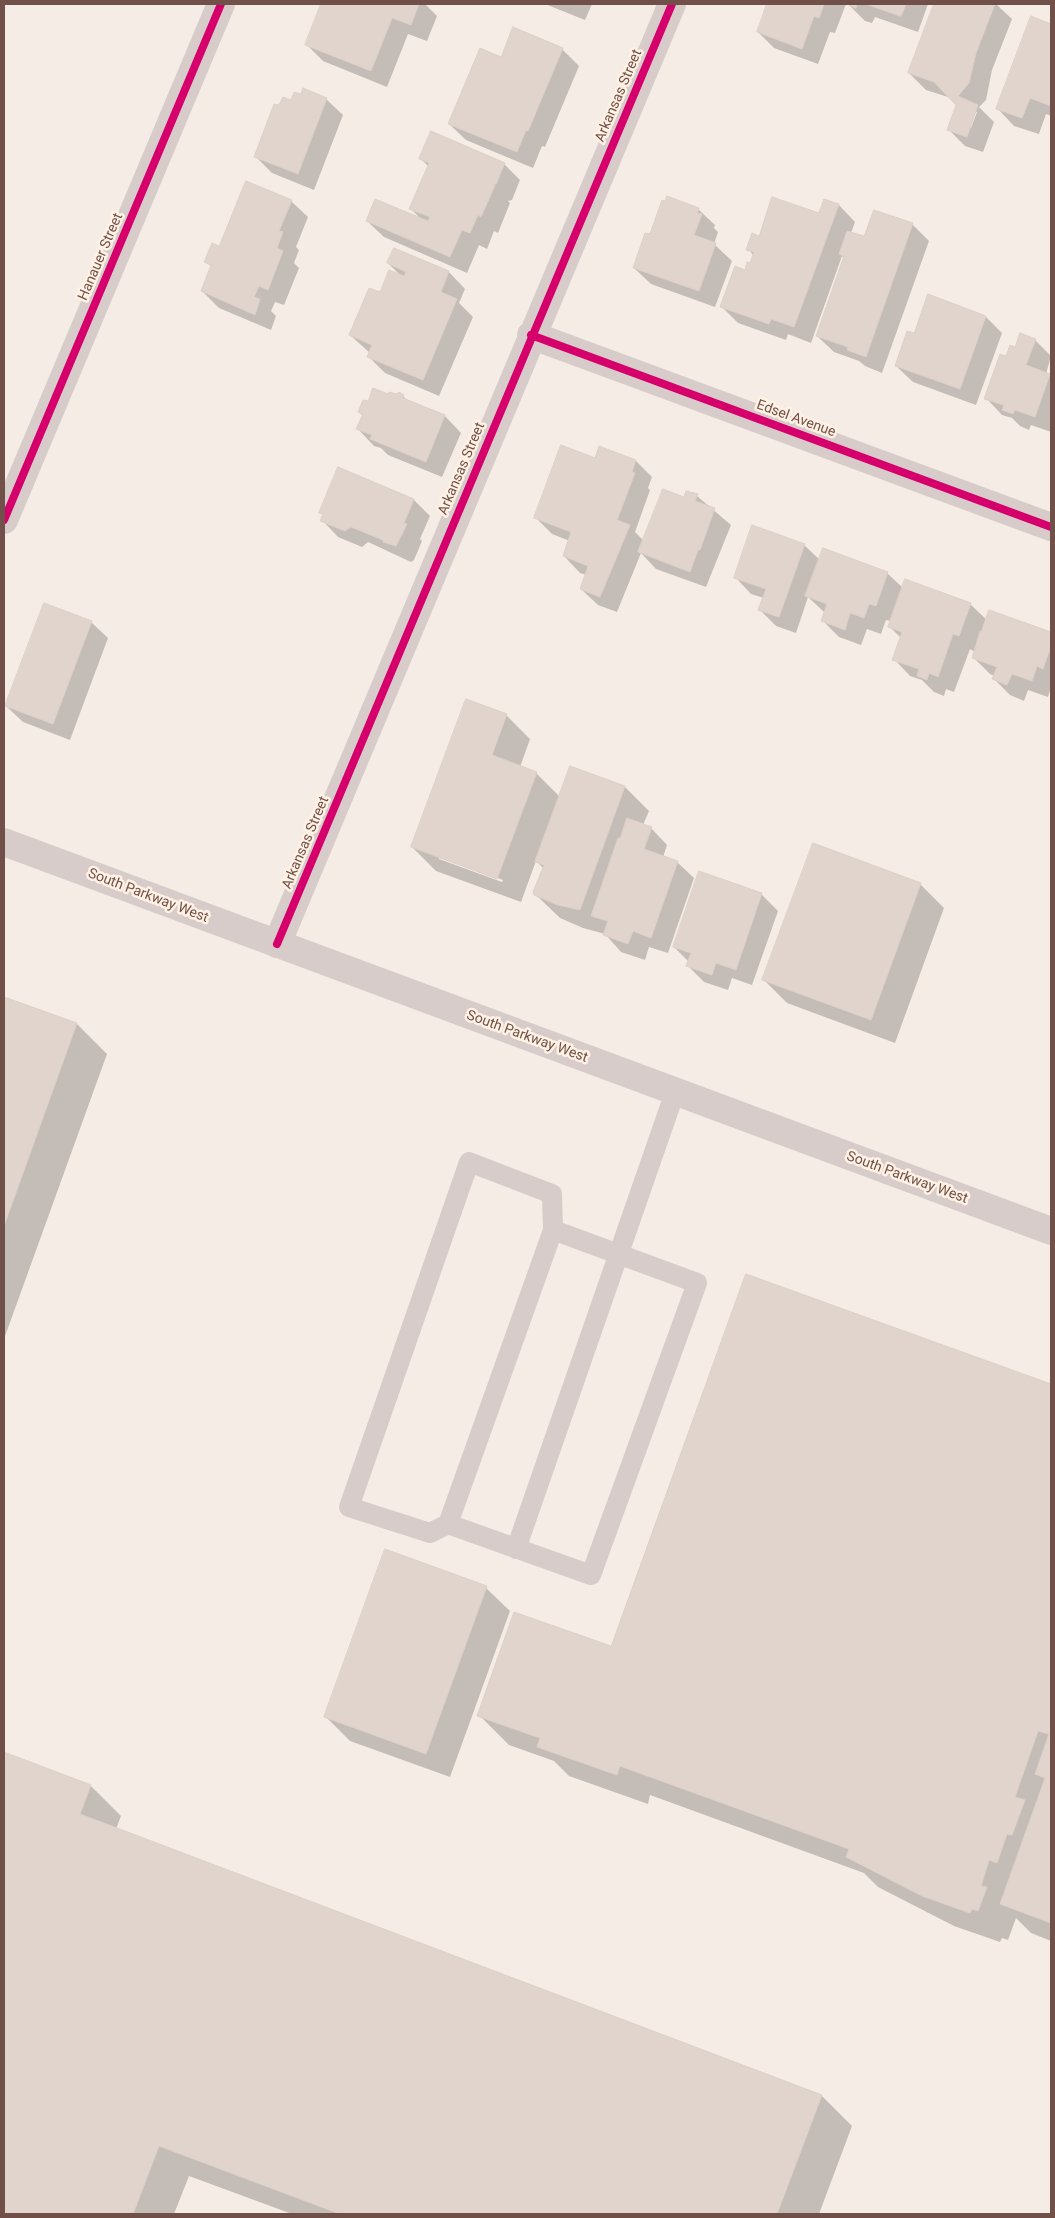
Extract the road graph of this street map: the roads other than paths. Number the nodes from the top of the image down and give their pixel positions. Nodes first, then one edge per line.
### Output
1 (221, 4) edge
2 (672, 4) edge
3 (531, 335) junction
4 (4, 520) edge
5 (1051, 527) edge
6 (4, 842) edge
7 (276, 944) junction
8 (675, 1092) junction
9 (553, 1230) junction
10 (1051, 1231) edge
11 (618, 1254) junction
12 (448, 1524) junction
13 (516, 1549) junction

1 - 4 street, Hanauer Street
2 - 3 street, Arkansas Street
3 - 5 street, Edsel Avenue
3 - 7 street, Arkansas Street
6 - 7 street, South Parkway West
7 - 8 street, South Parkway West
8 - 10 street, South Parkway West
8 - 11 lane
9 - 11 lane
9 - 12 lane
9 - 12 lane
11 - 13 lane
11 - 13 lane
12 - 13 lane

